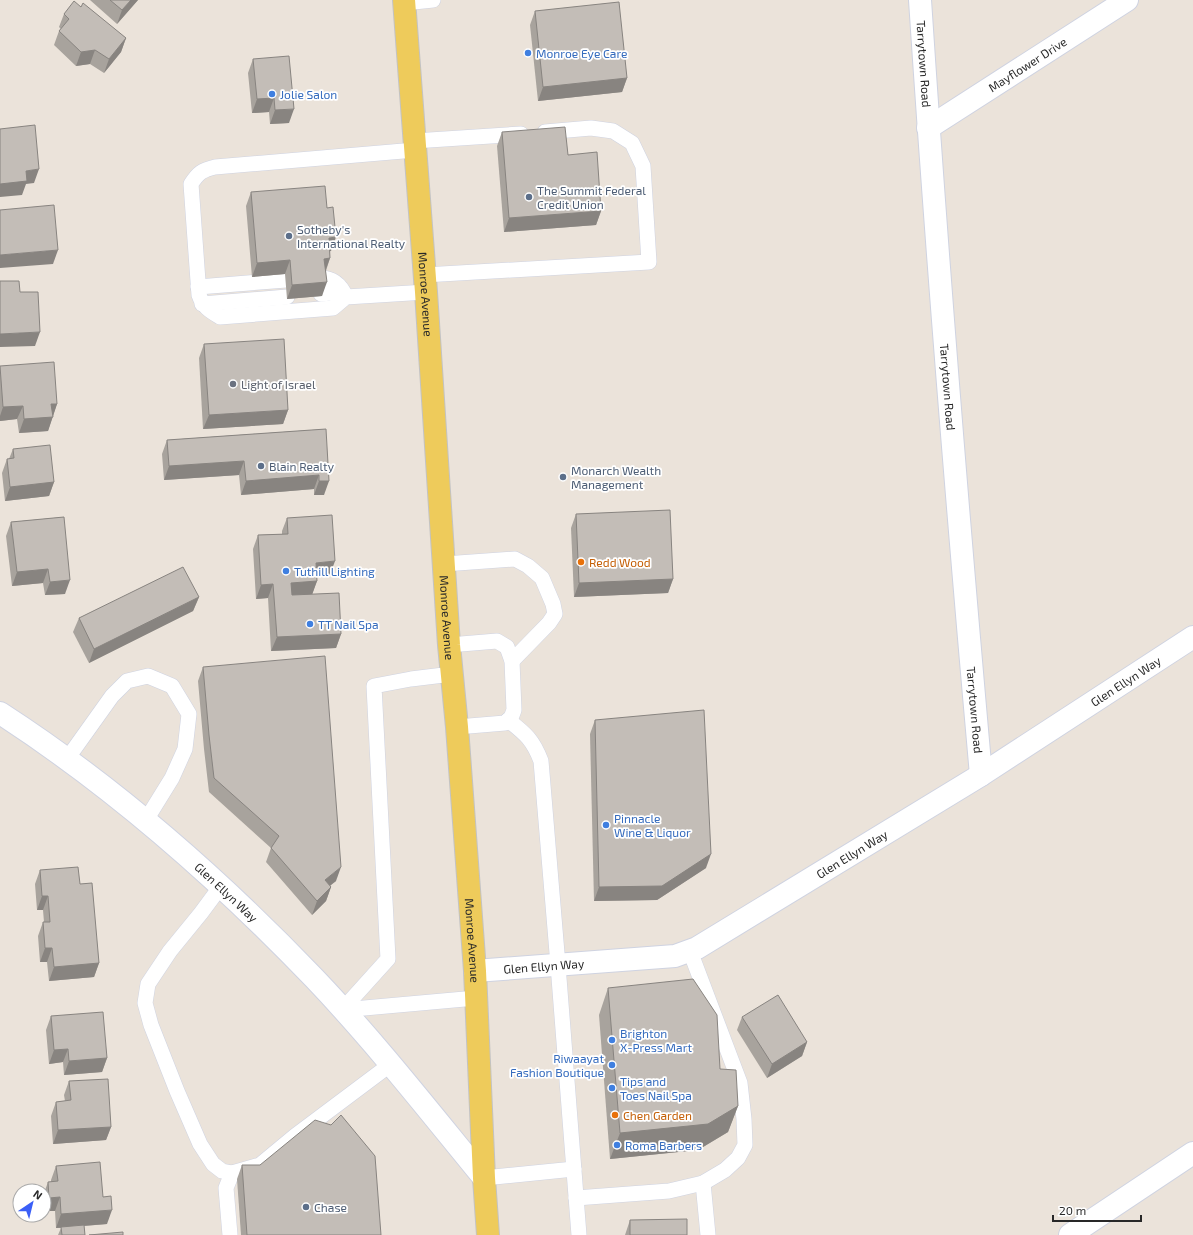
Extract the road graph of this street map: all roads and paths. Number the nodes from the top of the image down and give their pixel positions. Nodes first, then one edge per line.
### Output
1 (433, 0) edge
2 (920, 0) edge
3 (1127, 0) edge
4 (404, 1) edge
5 (928, 128) junction
6 (415, 146) junction
7 (320, 278) edge
8 (286, 280) dead end
9 (425, 283) junction
10 (198, 287) junction
11 (321, 294) edge
12 (287, 297) dead end
13 (346, 297) junction
14 (202, 304) junction
15 (444, 564) junction
16 (1193, 637) edge
17 (449, 645) junction
18 (512, 661) junction
19 (452, 674) junction
20 (0, 713) edge
21 (508, 720) junction
22 (457, 727) junction
23 (67, 759) junction
24 (981, 774) junction
25 (146, 820) junction
26 (221, 886) junction
27 (690, 951) junction
28 (558, 965) junction
29 (475, 971) junction
30 (476, 998) junction
31 (342, 1010) junction
32 (391, 1064) junction
33 (1193, 1153) edge
34 (574, 1169) junction
35 (232, 1173) junction
36 (484, 1178) junction
37 (703, 1184) junction
38 (576, 1198) junction
39 (230, 1235) edge
40 (488, 1235) edge
41 (579, 1235) edge
42 (708, 1235) edge
43 (1070, 1235) edge

1 - 4 lane
2 - 5 street, Tarrytown Road
3 - 5 street, Mayflower Drive
4 - 6 main road, Monroe Avenue
5 - 24 street, Tarrytown Road
6 - 9 main road, Monroe Avenue
6 - 9 lane
6 - 10 lane
7 - 13 lane
8 - 10 lane
9 - 13 lane
9 - 15 main road, Monroe Avenue
10 - 14 lane
11 - 13 lane
12 - 14 lane
13 - 14 lane
15 - 17 main road, Monroe Avenue
15 - 18 lane
16 - 24 street, Glen Ellyn Way
17 - 18 lane
17 - 19 main road, Monroe Avenue
18 - 21 lane
19 - 22 main road, Monroe Avenue
19 - 31 lane
20 - 23 street, Glen Ellyn Way
21 - 22 lane
21 - 28 lane
22 - 29 main road, Monroe Avenue
23 - 25 street, Glen Ellyn Way
23 - 25 lane
24 - 27 street, Glen Ellyn Way
25 - 26 street, Glen Ellyn Way
26 - 31 street, Glen Ellyn Way
26 - 35 lane
27 - 28 street, Glen Ellyn Way
27 - 37 lane
28 - 29 street, Glen Ellyn Way
28 - 34 lane
29 - 30 main road, Monroe Avenue
30 - 31 lane
30 - 36 main road, Monroe Avenue
31 - 32 street, Glen Ellyn Way
32 - 35 lane
32 - 36 street, Glen Ellyn Way
33 - 43 street
34 - 36 lane
34 - 38 lane
35 - 39 lane
36 - 40 main road, Monroe Avenue
37 - 38 lane
37 - 42 lane
38 - 41 lane

